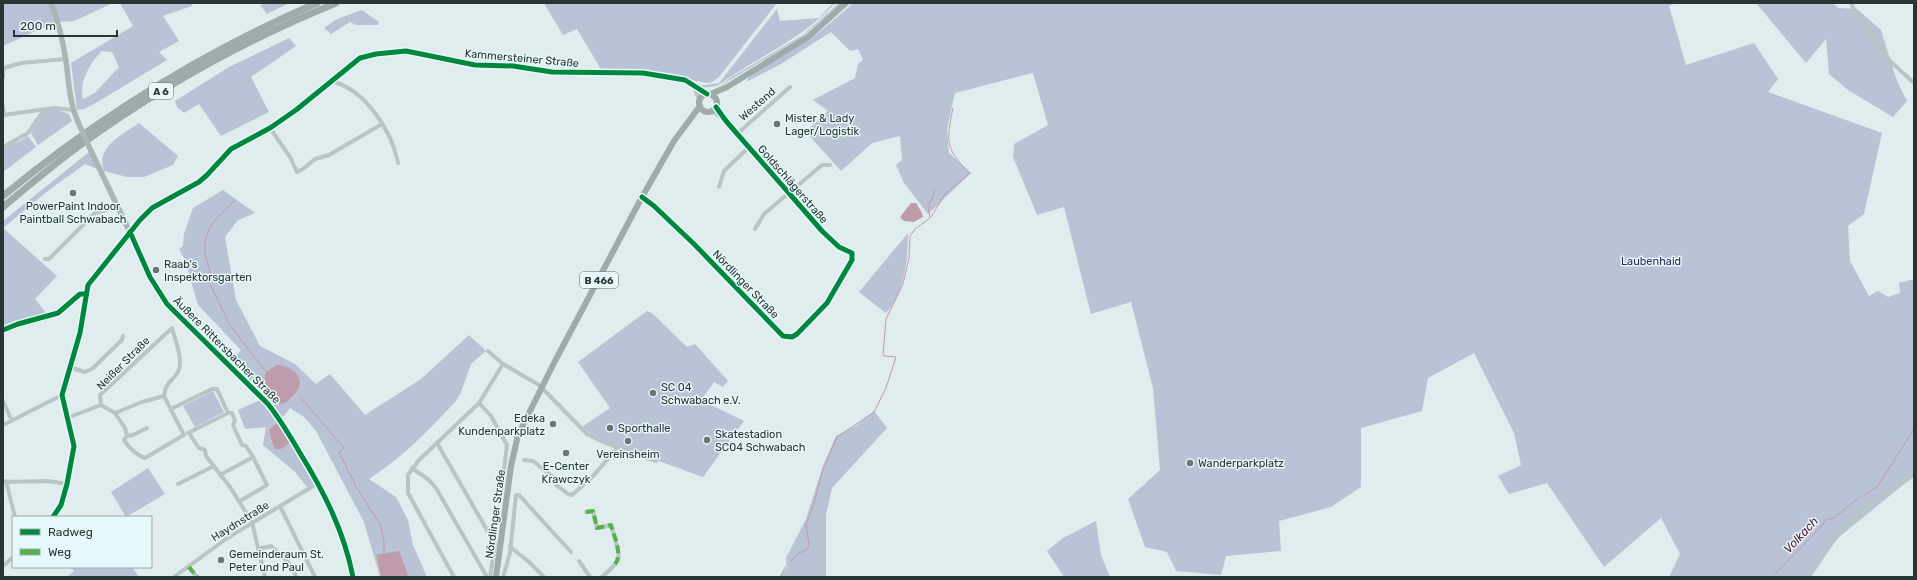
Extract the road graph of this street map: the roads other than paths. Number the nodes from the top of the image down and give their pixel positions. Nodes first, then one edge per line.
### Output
1 (51, 3) edge
2 (317, 3) edge
3 (336, 3) edge
4 (846, 3) edge
5 (1851, 3) edge
6 (66, 59) junction
7 (3, 68) edge
8 (3, 77) edge
9 (331, 80) junction
10 (1914, 82) edge
11 (694, 86) junction
12 (727, 87) junction
13 (790, 87) dead end
14 (709, 94) junction
15 (700, 103) junction
16 (3, 106) edge
17 (712, 108) junction
18 (44, 110) junction
19 (74, 110) junction
20 (4, 115) edge
21 (690, 122) junction
22 (382, 124) junction
23 (270, 128) junction
24 (737, 134) junction
25 (3, 146) edge
26 (748, 148) junction
27 (398, 163) dead end
28 (830, 165) dead end
29 (719, 188) dead end
30 (788, 193) junction
31 (3, 196) edge
32 (642, 197) junction
33 (3, 207) edge
34 (118, 207) junction
35 (755, 229) dead end
36 (130, 232) junction
37 (45, 259) dead end
38 (834, 290) joint
39 (85, 294) junction
40 (3, 330) edge
41 (123, 336) dead end
42 (488, 351) dead end
43 (503, 364) junction
44 (69, 367) junction
45 (541, 388) junction
46 (62, 395) junction
47 (164, 396) junction
48 (3, 401) edge
49 (478, 403) junction
50 (101, 405) junction
51 (171, 410) junction
52 (115, 413) junction
53 (228, 413) junction
54 (67, 418) junction
55 (12, 421) junction
56 (3, 425) edge
57 (147, 428) dead end
58 (189, 433) junction
59 (184, 434) junction
60 (127, 436) junction
61 (437, 443) junction
62 (618, 447) junction
63 (253, 458) junction
64 (524, 460) dead end
65 (656, 461) dead end
66 (214, 466) junction
67 (412, 468) junction
68 (220, 475) junction
69 (1914, 475) edge
70 (4, 481) edge
71 (67, 484) junction
72 (178, 484) dead end
73 (318, 484) junction
74 (501, 495) dead end
75 (240, 501) junction
76 (280, 506) junction
77 (586, 512) dead end
78 (15, 516) edge
79 (54, 516) edge
80 (252, 522) junction
81 (510, 547) junction
82 (258, 549) junction
83 (571, 552) dead end
84 (12, 558) edge
85 (579, 561) dead end
86 (3, 566) edge
87 (189, 567) junction
88 (174, 577) edge
89 (197, 577) edge
90 (265, 577) edge
91 (296, 577) edge
92 (315, 577) edge
93 (353, 577) edge
94 (454, 577) edge
95 (487, 577) edge
96 (490, 577) edge
97 (496, 577) edge
98 (503, 577) edge
99 (544, 577) edge
100 (590, 577) edge
101 (602, 577) edge
102 (1809, 577) edge

1 - 6 main road, Äußere Rittersbacher Straße
2 - 31 highway, A 6
3 - 33 highway, A 6
4 - 12 main road, B 466
5 - 10 street
6 - 7 street
6 - 19 main road, Äußere Rittersbacher Straße
7 - 8 street
9 - 11 street, Kammersteiner Straße
9 - 22 street
9 - 23 street, Kammersteiner Straße
11 - 14 street, Kammersteiner Straße
11 - 15 street
12 - 14 main road, B 466
12 - 17 main road, B 466
13 - 24 street, Westend
14 - 15 main road
14 - 17 main road
15 - 17 main road
15 - 21 main road, B 466
16 - 20 street
17 - 21 main road, B 466
17 - 24 street, Goldschlägerstraße
18 - 19 street
18 - 20 street
18 - 25 street
19 - 34 main road, Äußere Rittersbacher Straße, bridge
21 - 32 main road, B 466
22 - 23 street
22 - 27 street
23 - 36 street, Kammersteiner Straße
24 - 26 street, Goldschlägerstraße
26 - 29 street
26 - 30 street, Goldschlägerstraße
28 - 30 street
30 - 35 street
30 - 38 street, Goldschlägerstraße
32 - 38 street, Nördlinger Straße
32 - 45 main road, Nördlinger Straße / B 466
34 - 36 main road, Äußere Rittersbacher Straße
34 - 37 street
36 - 39 street
36 - 73 main road, Äußere Rittersbacher Straße
39 - 40 street
39 - 44 street
41 - 44 street
42 - 43 street
43 - 45 street
43 - 49 street
44 - 46 street
45 - 62 street
45 - 97 main road, Nördlinger Straße / B 466
46 - 54 street
46 - 55 street
47 - 50 street, Neißer Straße
47 - 51 street
47 - 52 street
48 - 55 street
49 - 61 street
49 - 74 street
50 - 52 street
50 - 54 street, Neißer Straße
51 - 53 street
51 - 59 street
52 - 60 street
53 - 58 street
53 - 63 street
54 - 71 street
55 - 56 street
57 - 60 street
58 - 59 street
58 - 66 street
59 - 60 street
61 - 67 street
61 - 96 street
62 - 64 street
62 - 65 street
63 - 68 street
63 - 75 street
66 - 68 street
66 - 72 street
67 - 94 street
67 - 95 street
68 - 75 street
69 - 102 street
70 - 71 street
70 - 78 street
71 - 79 street
73 - 76 street, Haydnstraße
73 - 93 main road, Äußere Rittersbacher Straße
75 - 80 street
76 - 80 street, Haydnstraße
76 - 92 street
77 - 101 street
80 - 82 street
80 - 87 street, Haydnstraße
81 - 83 street, Nördlinger Straße
81 - 98 street, Nördlinger Straße
81 - 99 street
82 - 90 street
82 - 91 street
84 - 86 street
85 - 100 street
87 - 88 street, Haydnstraße
87 - 89 street

